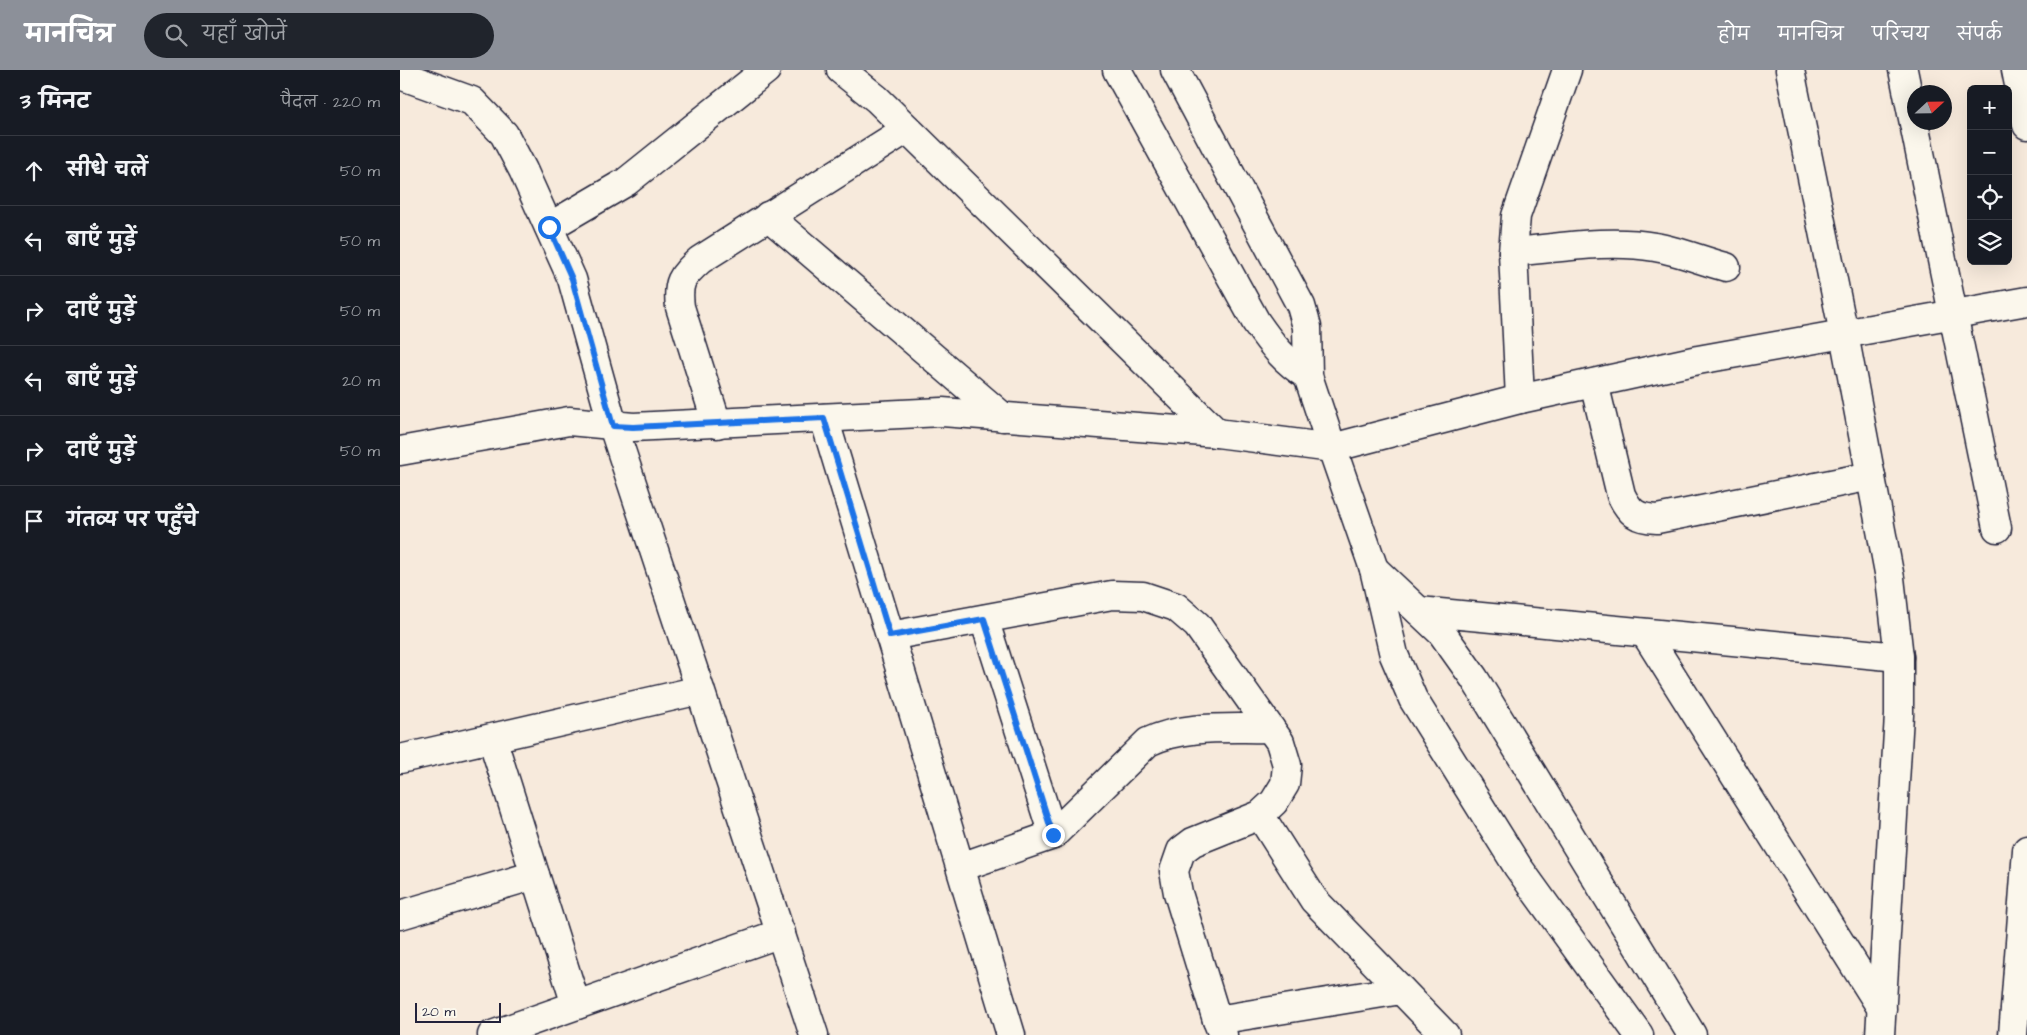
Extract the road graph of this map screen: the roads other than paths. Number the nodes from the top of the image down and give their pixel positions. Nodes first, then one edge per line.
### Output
1 (766, 70) edge
2 (841, 70) edge
3 (1175, 70) edge
4 (1567, 70) edge
5 (1790, 70) edge
6 (1903, 70) edge
7 (2016, 70) edge
8 (1124, 72) edge
9 (400, 75) edge
10 (2027, 125) edge
11 (907, 129) junction
12 (768, 216) junction
13 (549, 227) junction
14 (1513, 252) junction
15 (1726, 267) dead end
16 (2027, 301) edge
17 (1954, 314) junction
18 (1844, 334) junction
19 (1308, 376) junction
20 (1594, 383) junction
21 (1520, 399) junction
22 (1003, 417) junction
23 (824, 418) junction
24 (717, 424) junction
25 (613, 426) junction
26 (1217, 433) junction
27 (1332, 448) junction
28 (400, 452) edge
29 (1871, 476) junction
30 (1997, 528) dead end
31 (1374, 569) junction
32 (1419, 611) junction
33 (984, 619) junction
34 (1646, 632) junction
35 (890, 636) junction
36 (1899, 657) junction
37 (700, 690) junction
38 (1270, 728) junction
39 (492, 738) junction
40 (400, 759) edge
41 (1260, 815) junction
42 (1053, 835) junction
43 (2027, 850) edge
44 (960, 867) junction
45 (535, 875) junction
46 (400, 915) edge
47 (780, 933) junction
48 (1401, 990) junction
49 (576, 1005) junction
50 (1881, 1022) edge
51 (1220, 1028) edge
52 (492, 1035) edge
53 (814, 1035) edge
54 (1012, 1035) edge
55 (1445, 1035) edge
56 (1639, 1035) edge
57 (1692, 1035) edge
58 (2013, 1035) edge

1 - 13 street
2 - 11 street
3 - 19 street
4 - 14 street
5 - 18 street
6 - 17 street
7 - 10 street
8 - 19 street
9 - 13 street
11 - 12 street
11 - 26 street
12 - 22 street
12 - 24 street
13 - 25 street
14 - 15 street
14 - 21 street
16 - 17 street
17 - 18 street
17 - 30 street
18 - 20 street
18 - 29 street
19 - 27 street
20 - 21 street
20 - 29 street
21 - 27 street
22 - 23 street
22 - 26 street
23 - 24 street
23 - 35 street
24 - 25 street
25 - 28 street
25 - 37 street
26 - 27 street
27 - 31 street
29 - 36 street
31 - 32 street
31 - 56 street
32 - 34 street
32 - 57 street
33 - 35 street
33 - 38 street
33 - 42 street
34 - 36 street
34 - 50 street
35 - 44 street
36 - 50 street
37 - 39 street
37 - 47 street
38 - 41 street
38 - 42 street
39 - 40 street
39 - 45 street
41 - 48 street
41 - 51 street
42 - 44 street
43 - 58 street
44 - 54 street
45 - 46 street
45 - 49 street
47 - 49 street
47 - 53 street
48 - 51 street
48 - 55 street
49 - 52 street

